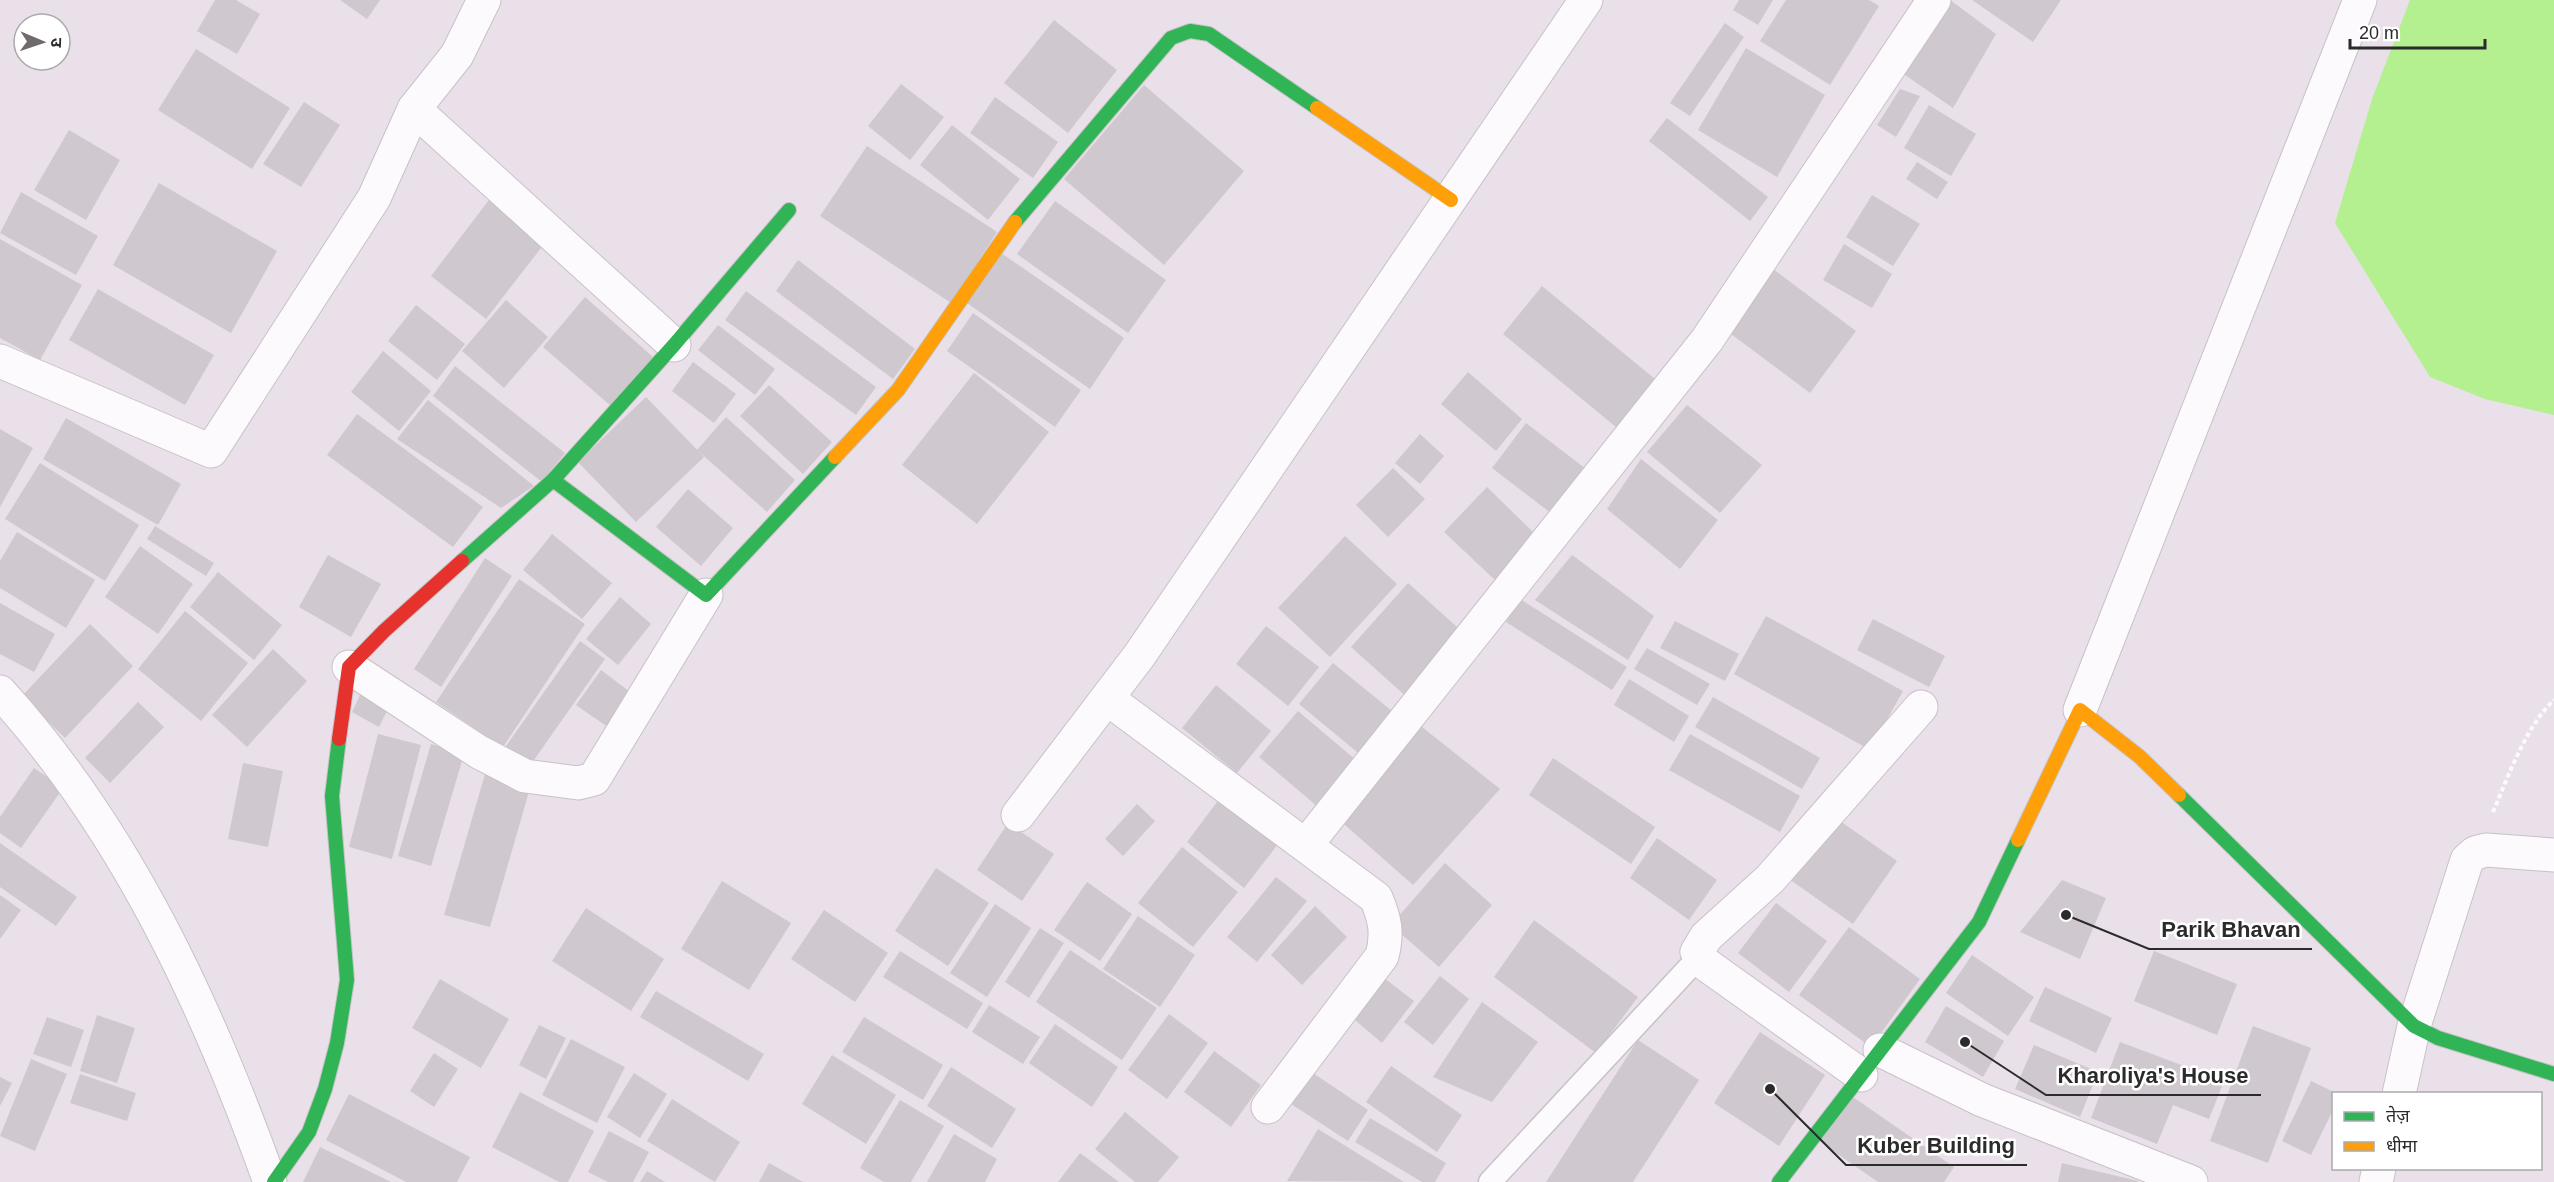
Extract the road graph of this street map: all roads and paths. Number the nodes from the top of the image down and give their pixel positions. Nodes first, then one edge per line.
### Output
1 (484, 0) edge
2 (1586, 0) edge
3 (1934, 0) edge
4 (2360, 0) edge
5 (414, 109) junction
6 (1451, 200) junction
7 (789, 210) dead end
8 (674, 345) junction
9 (0, 361) edge
10 (553, 480) junction
11 (706, 595) junction
12 (349, 667) junction
13 (0, 692) edge
14 (1108, 699) junction
15 (2554, 700) edge
16 (1921, 707) dead end
17 (2080, 710) junction
18 (1018, 815) dead end
19 (1306, 845) junction
20 (2475, 852) junction
21 (2554, 855) edge
22 (1699, 957) junction
23 (2414, 1026) junction
24 (1870, 1063) junction
25 (2554, 1074) edge
26 (2399, 1092) edge
27 (1268, 1107) dead end
28 (272, 1182) edge
29 (1490, 1182) edge
30 (1779, 1182) edge
31 (2191, 1182) edge

1 - 5 street
2 - 6 street
3 - 19 street
4 - 17 street
5 - 8 street
5 - 9 street
6 - 11 street
6 - 14 street
7 - 8 street
8 - 10 street
10 - 11 street
10 - 12 street
11 - 12 street
12 - 28 street
13 - 28 street
14 - 18 street
14 - 19 street
15 - 20 path
16 - 22 street
17 - 23 street
17 - 24 street
19 - 27 street
20 - 21 street
20 - 23 street
22 - 24 street
22 - 29 lane
23 - 25 street
23 - 26 street
24 - 30 street
24 - 31 street

